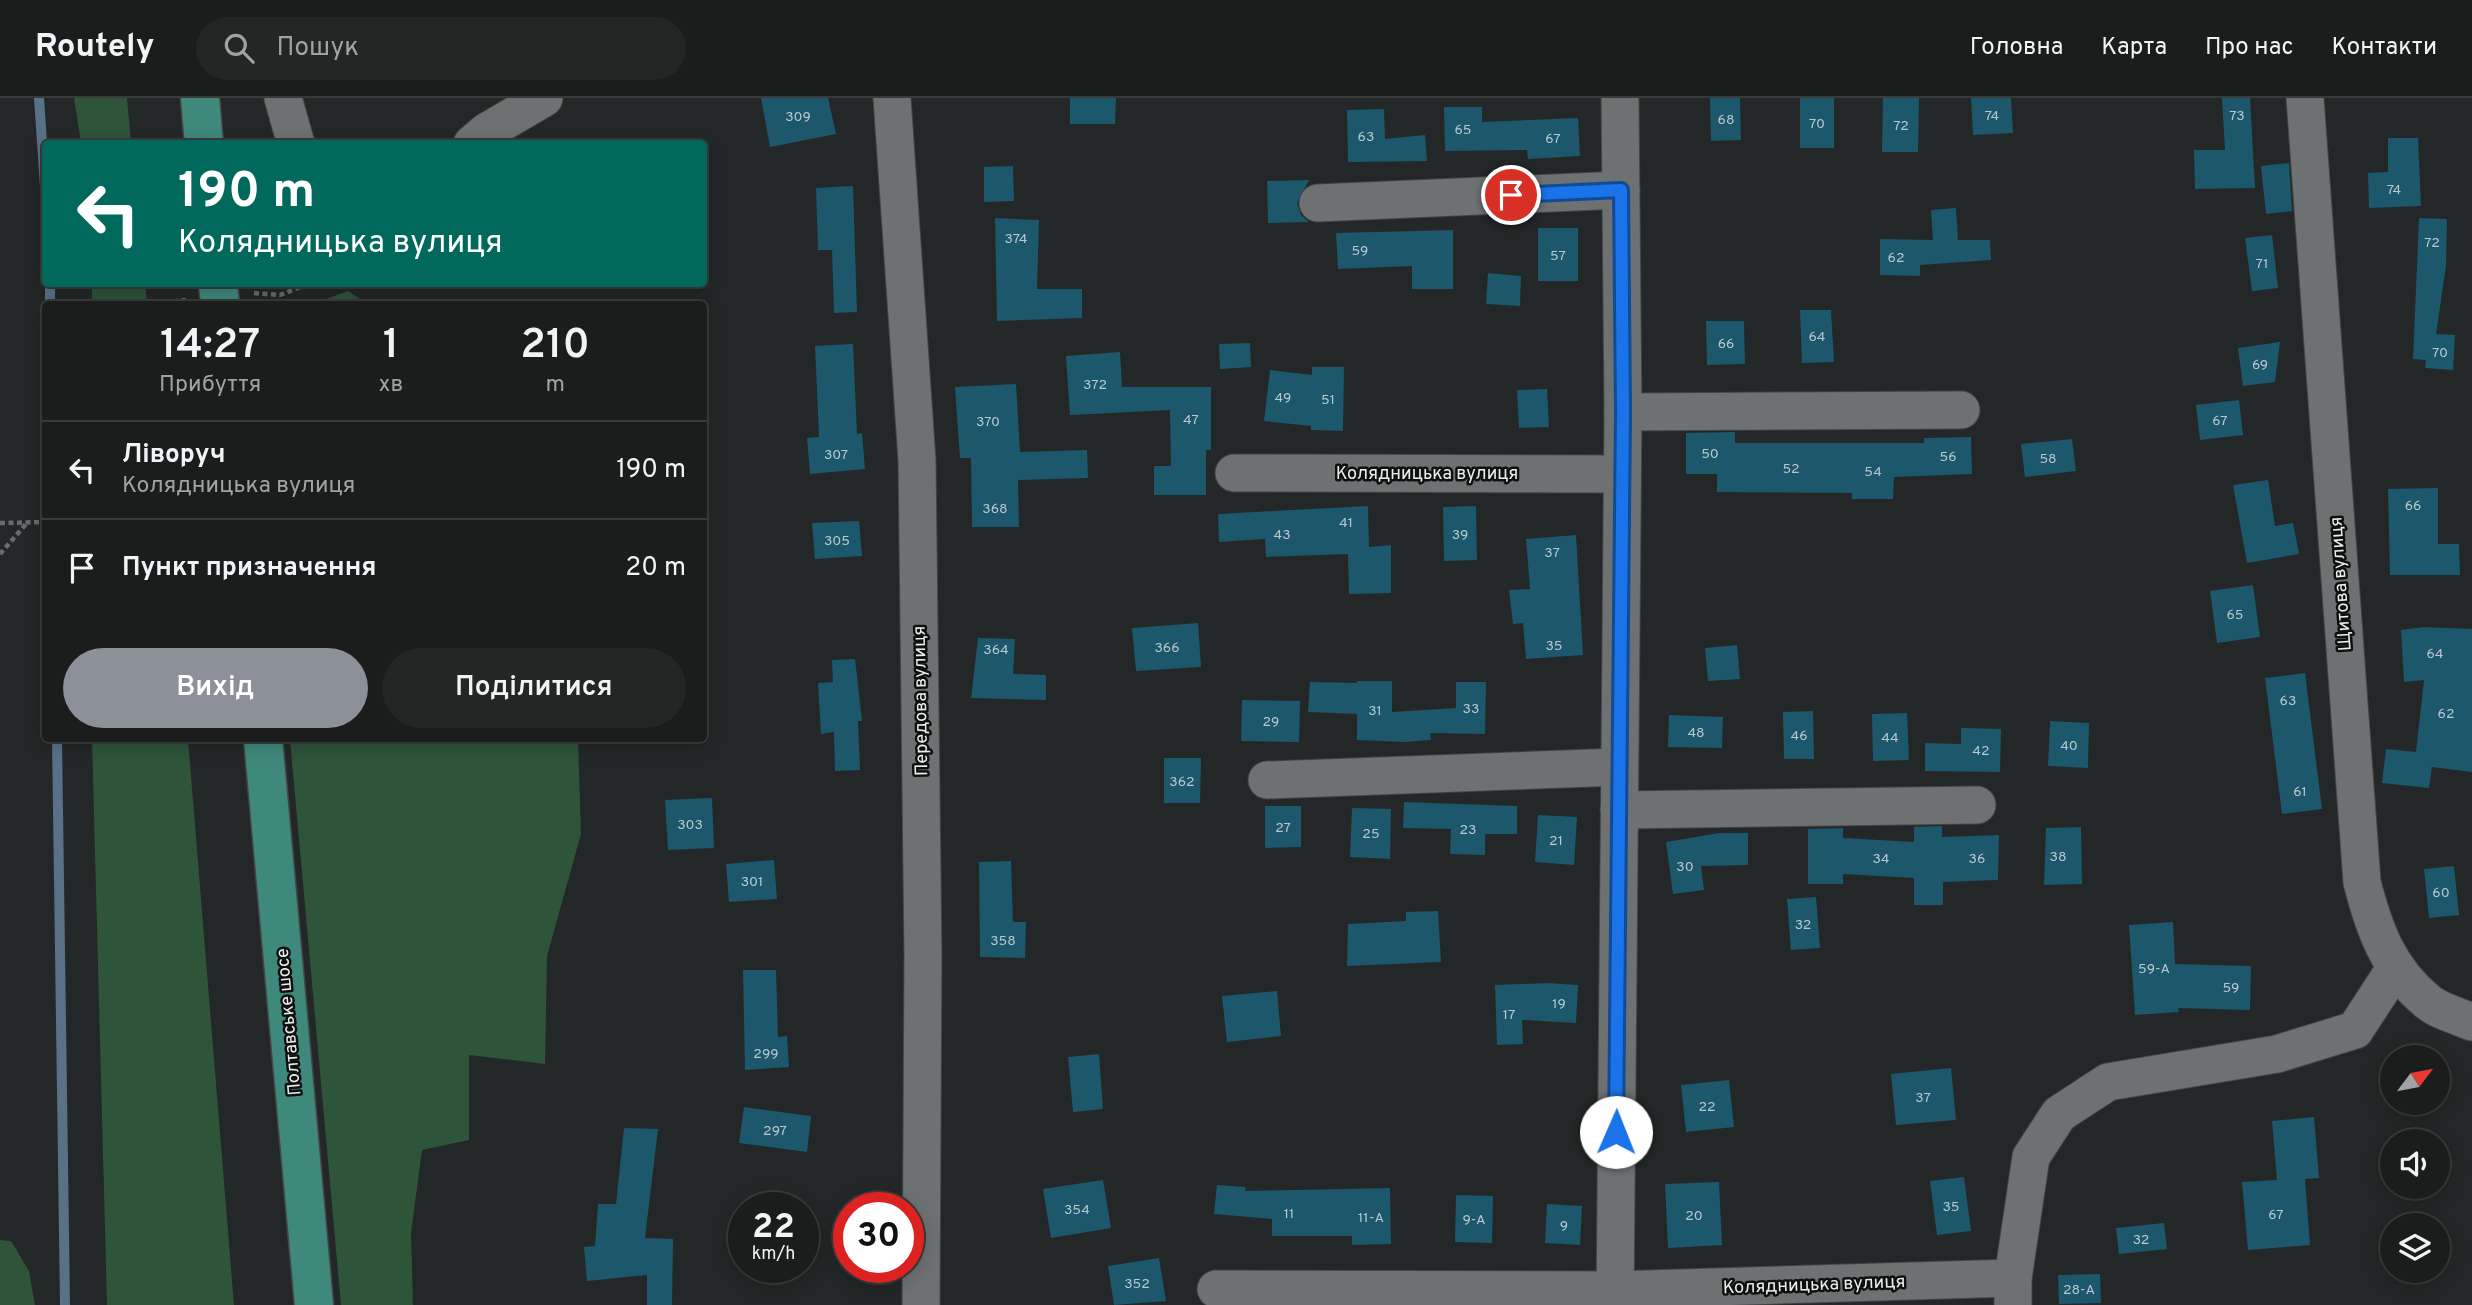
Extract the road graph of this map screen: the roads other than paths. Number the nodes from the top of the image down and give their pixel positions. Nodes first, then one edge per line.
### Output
1 (200, 98) edge
2 (283, 98) edge
3 (544, 98) edge
4 (892, 98) edge
5 (1620, 98) edge
6 (2305, 98) edge
7 (204, 140) edge
8 (295, 140) edge
9 (477, 140) edge
10 (1621, 190) junction
11 (1318, 203) dead end
12 (1961, 410) dead end
13 (1623, 412) junction
14 (1234, 473) dead end
15 (1620, 474) junction
16 (263, 742) edge
17 (1618, 767) junction
18 (1267, 780) dead end
19 (1977, 805) dead end
20 (1619, 810) junction
21 (2396, 967) junction
22 (2472, 1022) edge
23 (1216, 1289) dead end
24 (2013, 1292) edge
25 (1614, 1298) edge
26 (314, 1305) edge
27 (920, 1305) edge

1 - 7 main road
2 - 8 street
3 - 9 street
4 - 27 street, Передова вулиця
5 - 10 street
6 - 21 street, Щитова вулиця
10 - 11 street
10 - 13 street
12 - 13 street
13 - 15 street
14 - 15 street, Колядницька вулиця
15 - 17 street
16 - 26 main road, Полтавське шосе
17 - 18 street
17 - 20 street
19 - 20 street
20 - 25 street
21 - 22 street, Щитова вулиця
21 - 24 street
23 - 25 street, Колядницька вулиця
24 - 25 street, Колядницька вулиця

